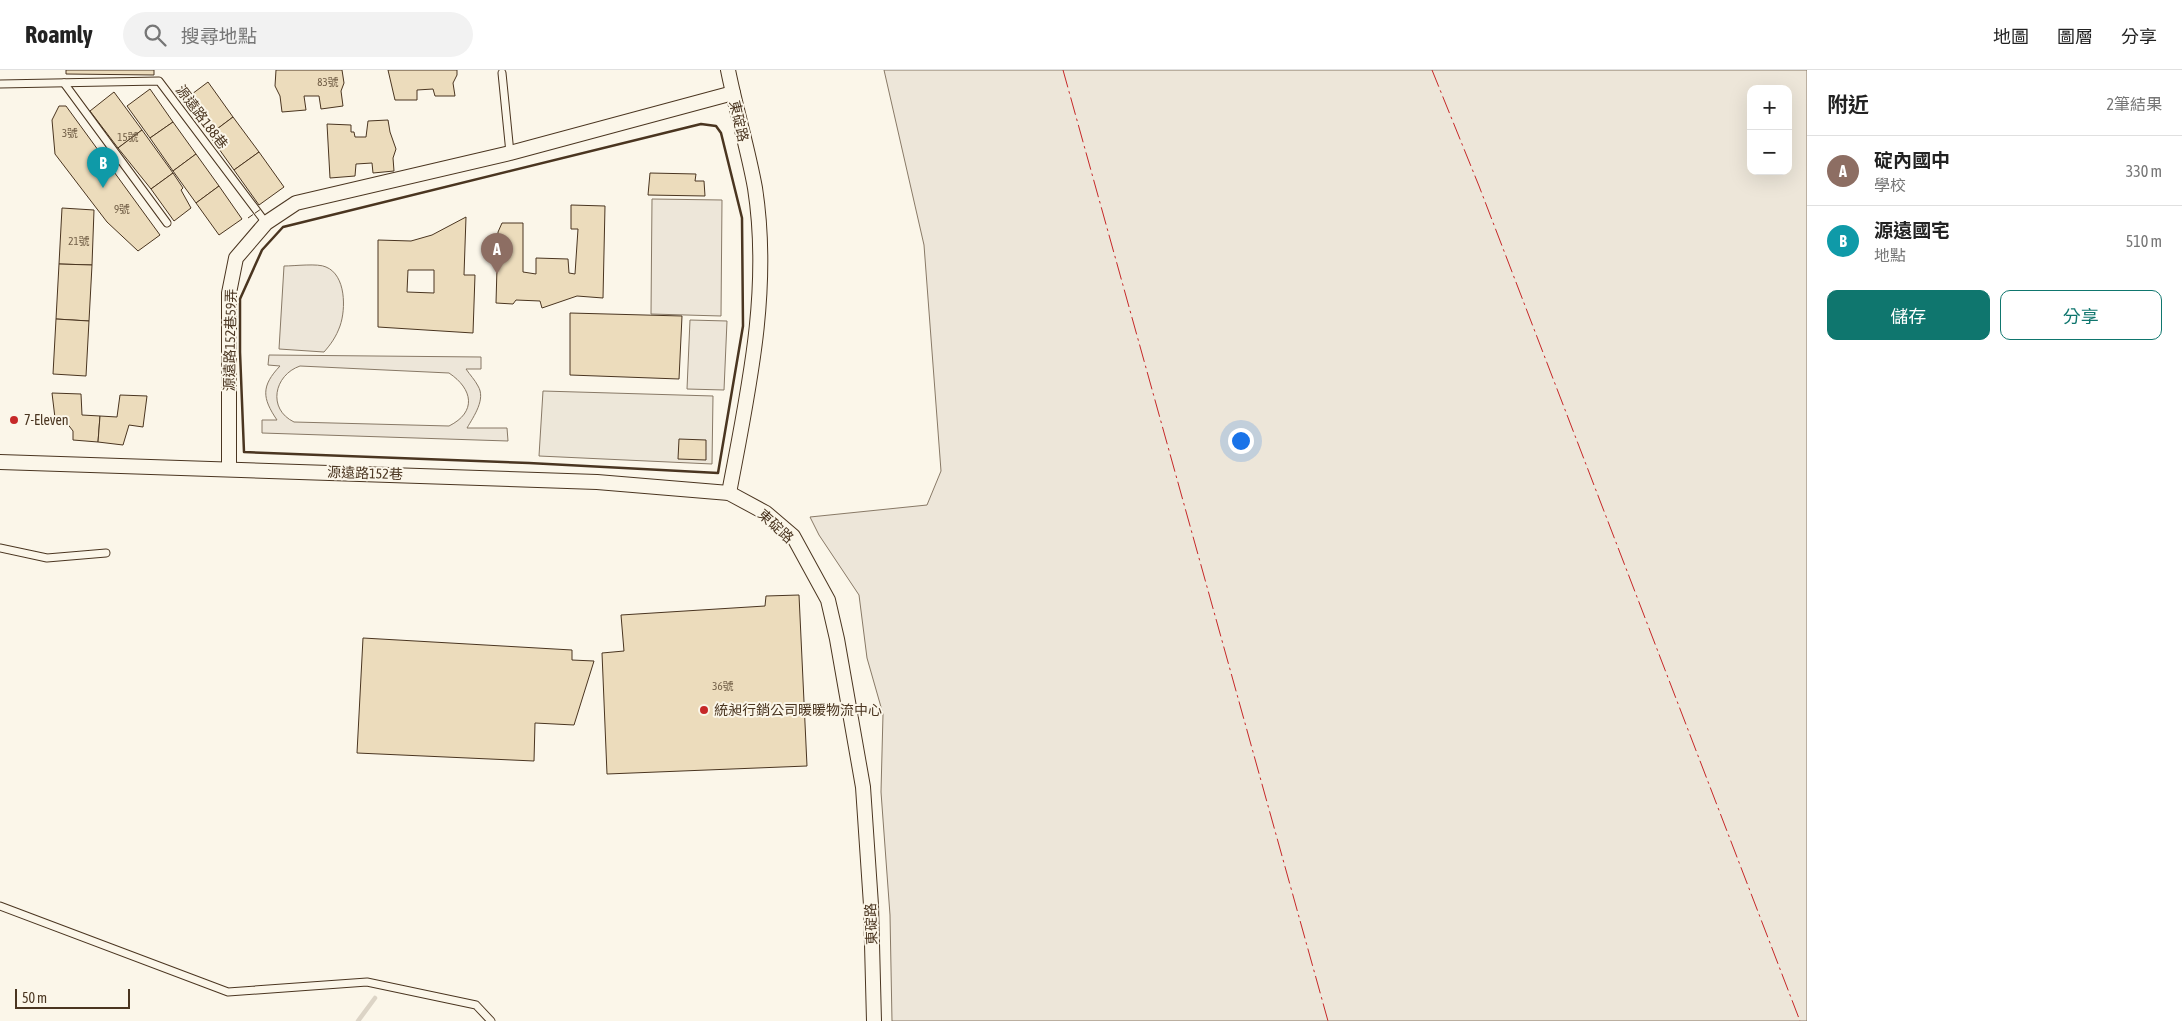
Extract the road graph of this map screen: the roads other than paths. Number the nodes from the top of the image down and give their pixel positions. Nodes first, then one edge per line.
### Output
1 (728, 70) edge
2 (502, 73) dead end
3 (64, 83) junction
4 (0, 84) edge
5 (733, 93) junction
6 (510, 152) junction
7 (167, 223) dead end
8 (266, 223) junction
9 (0, 462) edge
10 (229, 468) junction
11 (729, 493) junction
12 (0, 548) edge
13 (106, 552) dead end
14 (0, 906) edge
15 (491, 1021) edge
16 (874, 1021) edge

1 - 5 street, 東碇路
2 - 6 lane
3 - 4 lane, 源遠路188巷
3 - 7 lane
3 - 8 lane, 源遠路188巷
5 - 6 street, 源遠路152巷59弄
5 - 11 street, 東碇路
6 - 8 street, 源遠路152巷59弄
8 - 10 street, 源遠路152巷59弄
9 - 10 street, 源遠路152巷
10 - 11 street, 源遠路152巷
11 - 16 street, 東碇路
12 - 13 lane
14 - 15 lane

